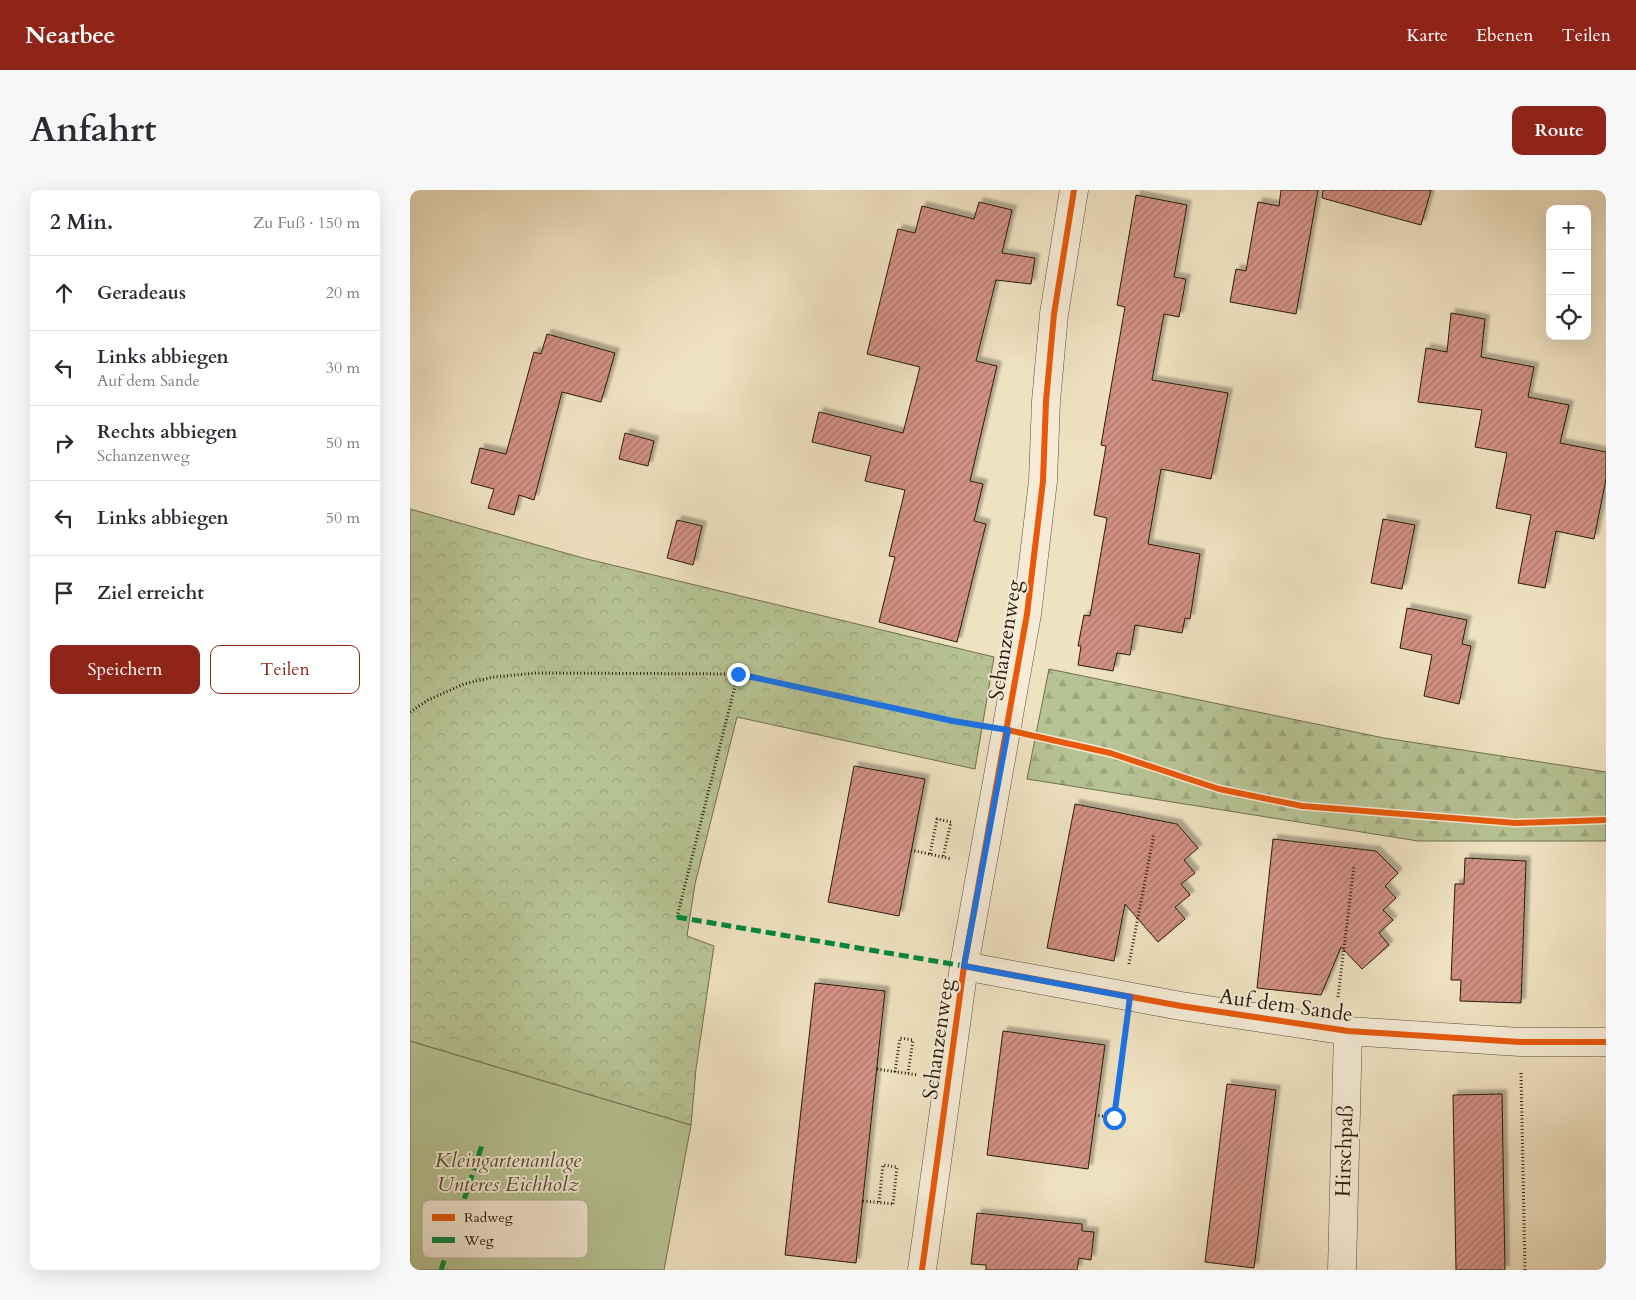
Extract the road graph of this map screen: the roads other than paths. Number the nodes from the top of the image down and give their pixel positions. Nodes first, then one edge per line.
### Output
1 (1074, 190) edge
2 (964, 966) junction
3 (1341, 1030) junction
4 (1606, 1042) edge
5 (922, 1270) edge
6 (1342, 1270) edge

1 - 2 street, Schanzenweg
2 - 3 street, Auf dem Sande
2 - 5 street, Schanzenweg
3 - 4 street, Auf dem Sande
3 - 6 street, Hirschpaß

